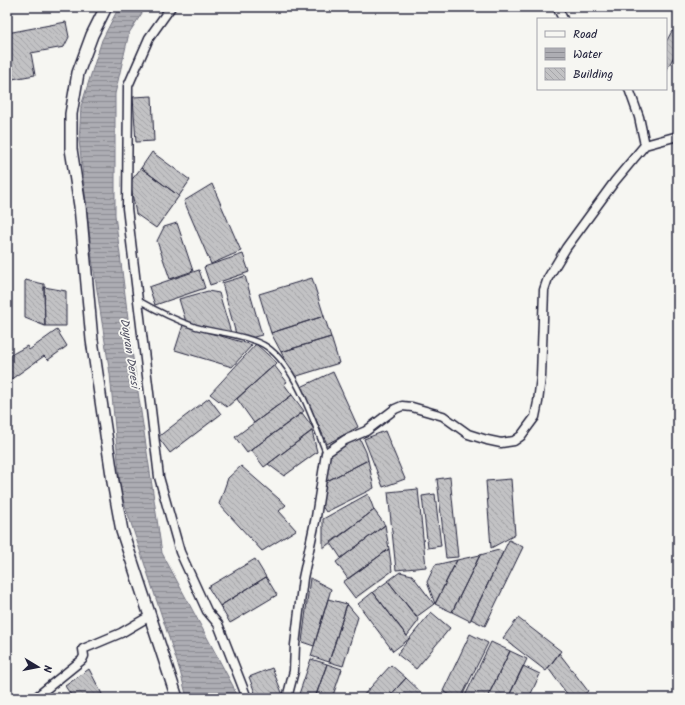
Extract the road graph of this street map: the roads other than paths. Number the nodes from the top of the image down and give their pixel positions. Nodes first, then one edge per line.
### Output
1 (106, 7) edge
2 (171, 7) edge
3 (559, 7) edge
4 (562, 18) edge
5 (628, 90) edge
6 (678, 136) edge
7 (644, 145) junction
8 (138, 300) junction
9 (326, 453) junction
10 (150, 616) junction
11 (35, 698) edge
12 (177, 698) edge
13 (247, 698) edge
14 (288, 698) edge

1 - 10 street
2 - 8 street
3 - 4 street
5 - 7 street
6 - 7 street
7 - 9 street
8 - 9 lane
8 - 13 street
9 - 14 street
10 - 11 street
10 - 12 street

